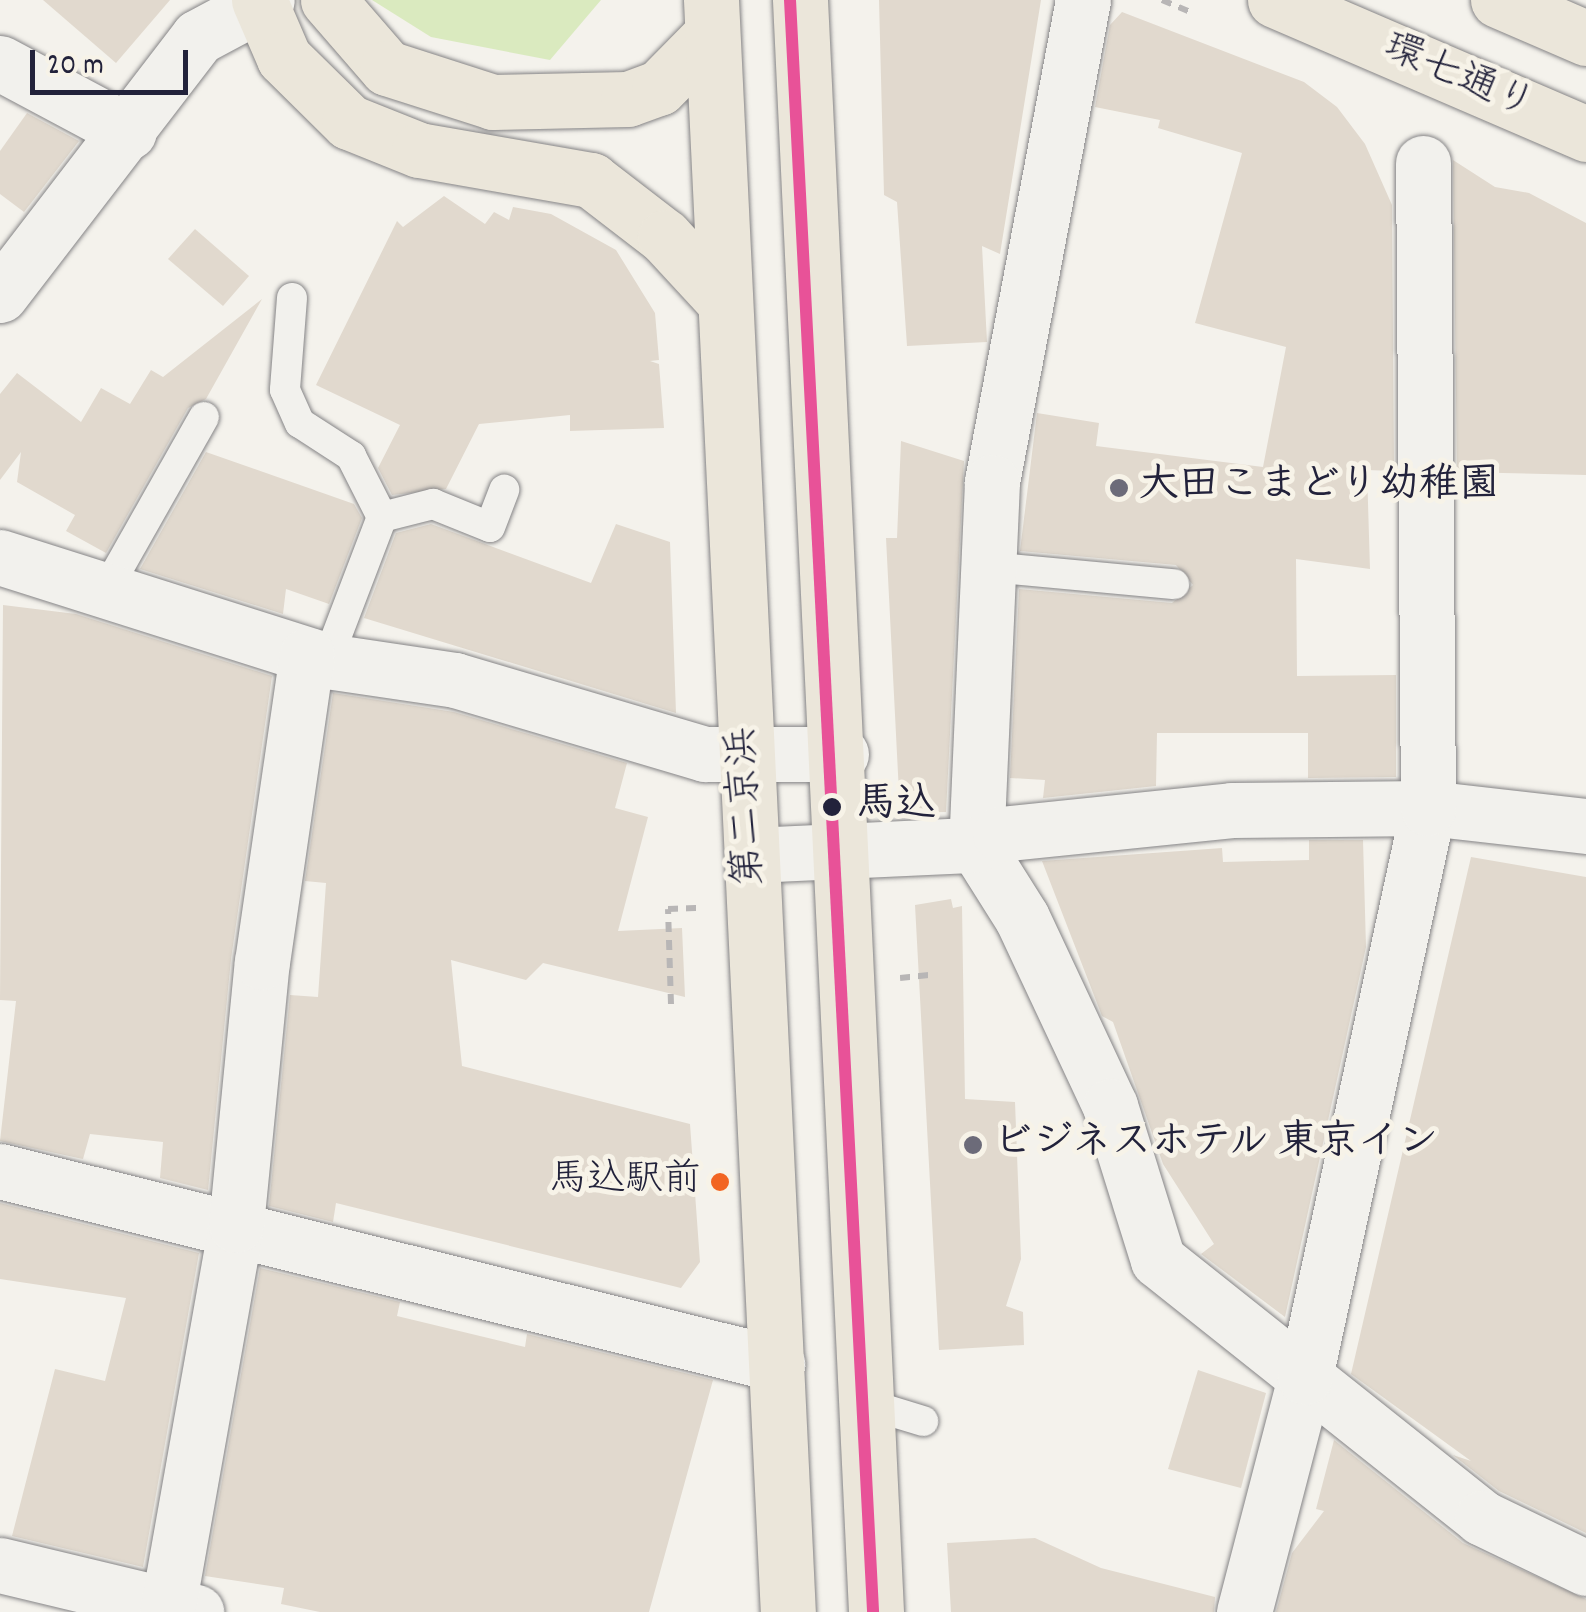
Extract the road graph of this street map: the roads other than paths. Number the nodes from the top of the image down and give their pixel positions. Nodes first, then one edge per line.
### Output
1 (328, 0) edge
2 (800, 0) edge
3 (1082, 0) edge
4 (1275, 0) edge
5 (1498, 0) edge
6 (1571, 0) edge
7 (262, 1) edge
8 (1586, 6) edge
9 (711, 17) edge
10 (1586, 38) edge
11 (0, 63) edge
12 (1502, 97) junction
13 (129, 132) junction
14 (1586, 134) edge
15 (1586, 154) edge
16 (1422, 163) dead end
17 (0, 295) edge
18 (292, 298) dead end
19 (724, 302) junction
20 (204, 417) dead end
21 (504, 490) dead end
22 (382, 517) junction
23 (0, 557) edge
24 (989, 567) junction
25 (1174, 584) dead end
26 (105, 592) junction
27 (317, 658) junction
28 (841, 754) junction
29 (746, 757) junction
30 (1428, 808) junction
31 (1586, 826) edge
32 (976, 846) junction
33 (845, 852) junction
34 (752, 855) junction
35 (0, 1171) edge
36 (236, 1225) junction
37 (777, 1364) junction
38 (1305, 1377) junction
39 (864, 1404) junction
40 (923, 1421) dead end
41 (0, 1566) edge
42 (1586, 1568) edge
43 (177, 1610) edge
44 (788, 1612) edge
45 (876, 1612) edge
46 (1244, 1612) edge

1 - 9 main road
2 - 28 main road
3 - 24 street
4 - 12 main road, 環七通り
5 - 10 main road
6 - 8 main road
7 - 13 street
7 - 19 main road
9 - 19 main road, 第二京浜
11 - 13 street
12 - 14 main road, 環七通り
12 - 15 main road
13 - 17 street
16 - 30 street
18 - 22 lane
19 - 29 main road, 第二京浜
20 - 26 lane
21 - 22 lane
22 - 27 lane
23 - 26 street
24 - 25 lane
24 - 32 street
26 - 27 street
27 - 29 street
27 - 36 street
28 - 29 street
28 - 33 main road
29 - 34 main road, 第二京浜
30 - 31 street
30 - 32 street
30 - 38 street
32 - 33 street
32 - 38 street
33 - 34 street
33 - 39 main road
34 - 37 main road, 第二京浜
35 - 36 street
36 - 37 street
36 - 43 street
37 - 44 main road, 第二京浜
38 - 42 street
38 - 46 street
39 - 40 lane
39 - 45 main road
41 - 43 street

